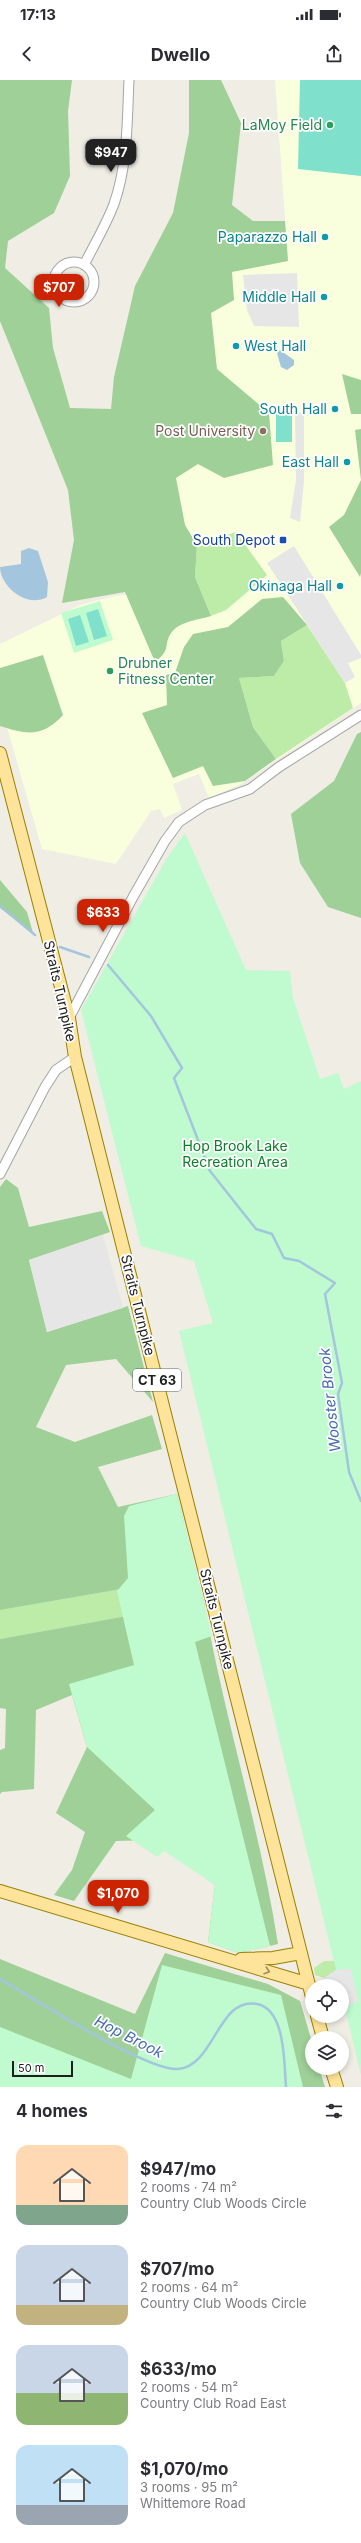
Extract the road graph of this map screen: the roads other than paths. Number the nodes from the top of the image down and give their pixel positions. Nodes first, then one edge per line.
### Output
1 (129, 80) edge
2 (84, 265) junction
3 (361, 715) edge
4 (0, 753) edge
5 (69, 1018) junction
6 (75, 1057) junction
7 (0, 1174) edge
8 (0, 1891) edge
9 (301, 1953) junction
10 (230, 1959) junction
11 (308, 1979) edge
12 (305, 1983) edge
13 (334, 2075) edge
14 (337, 2087) edge

1 - 2 street
2 - 2 street
3 - 5 street
4 - 5 main road, Straits Turnpike / CT 63
5 - 6 main road, Straits Turnpike / CT 63
6 - 7 street
6 - 9 main road, Straits Turnpike / CT 63
8 - 10 main road
9 - 10 main road
9 - 11 main road, Straits Turnpike / CT 63
10 -> 12 main road
13 - 14 main road

